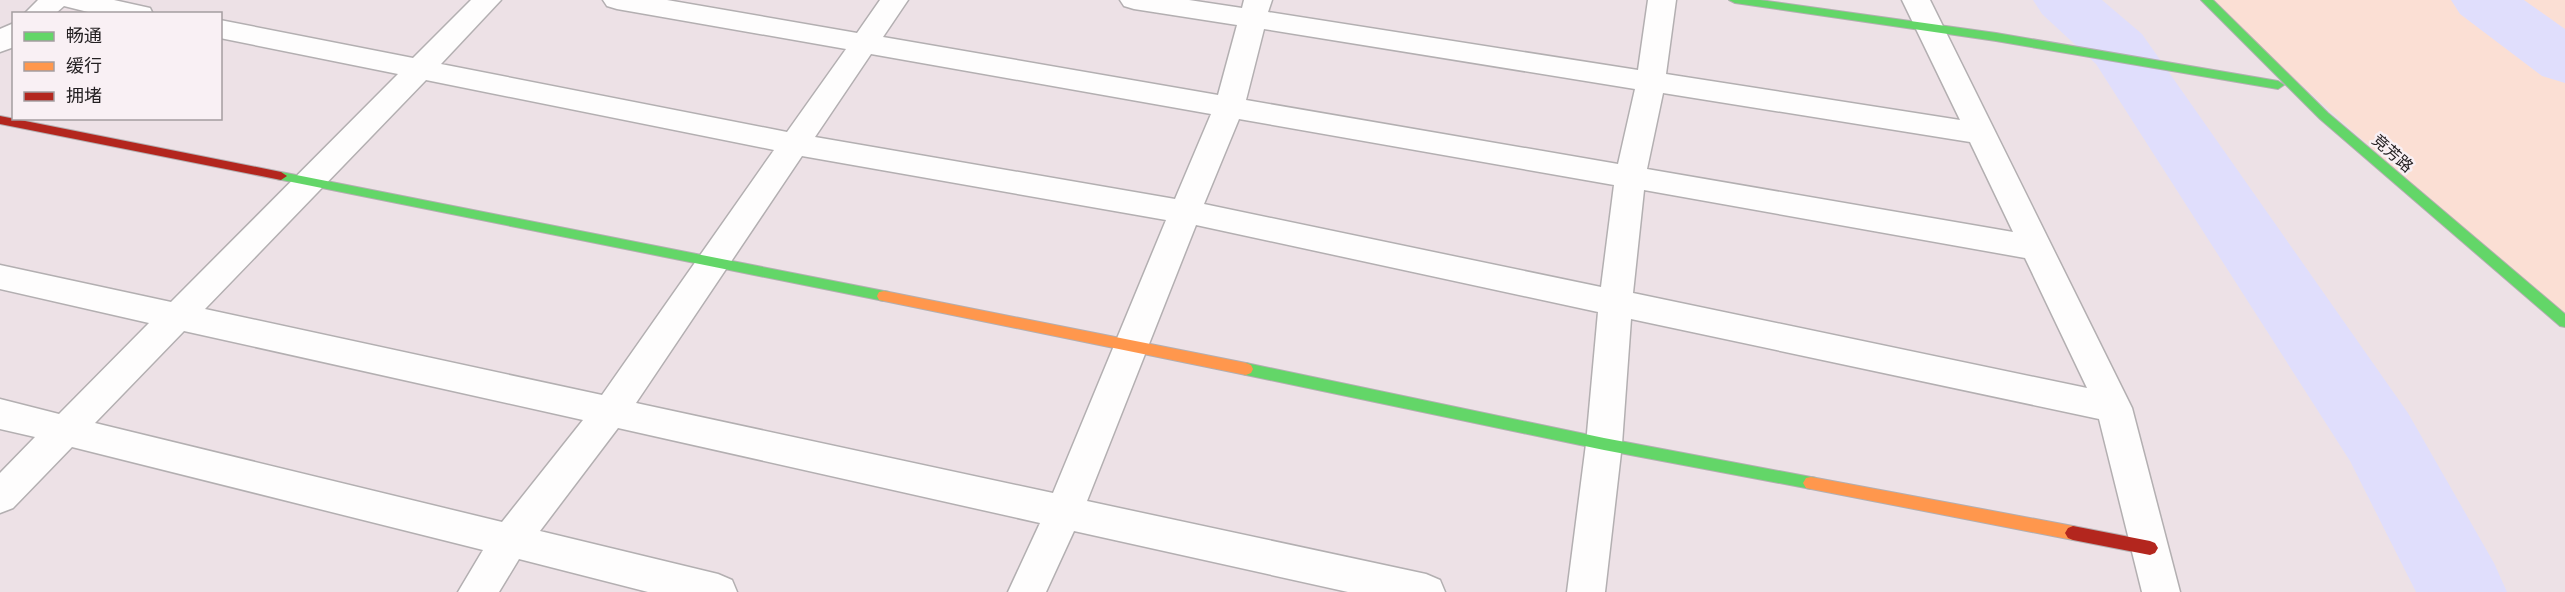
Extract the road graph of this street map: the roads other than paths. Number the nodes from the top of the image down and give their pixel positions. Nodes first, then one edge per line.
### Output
1 (55, 0) edge
2 (73, 0) edge
3 (487, 0) edge
4 (616, 0) edge
5 (894, 0) edge
6 (1134, 0) edge
7 (1662, 0) edge
8 (1735, 0) edge
9 (2207, 0) edge
10 (1255, 10) edge
11 (40, 12) edge
12 (131, 12) edge
13 (1924, 14) edge
14 (222, 30) edge
15 (864, 43) junction
16 (419, 69) junction
17 (1651, 82) junction
18 (2278, 85) joint
19 (1229, 107) junction
20 (2325, 116) junction
21 (0, 120) edge
22 (1983, 134) junction
23 (794, 144) junction
24 (1630, 177) junction
25 (309, 181) junction
26 (1187, 212) junction
27 (2037, 248) junction
28 (713, 262) junction
29 (0, 277) edge
30 (1615, 303) junction
31 (177, 316) junction
32 (2565, 322) edge
33 (1130, 345) junction
34 (2114, 408) junction
35 (610, 412) junction
36 (0, 414) edge
37 (65, 430) junction
38 (1604, 444) junction
39 (0, 497) edge
40 (1064, 512) junction
41 (510, 541) junction
42 (2150, 548) junction
43 (477, 592) edge
44 (718, 592) edge
45 (1027, 592) edge
46 (1426, 592) edge
47 (1586, 592) edge
48 (2161, 592) edge

1 - 11 street
2 - 12 street
3 - 16 street
4 - 15 street
5 - 15 street
6 - 10 street
7 - 17 street
8 - 13 street
9 - 20 street, 竞芳路
10 - 17 street
10 - 19 street
13 - 18 street
13 - 22 street
14 - 16 street
15 - 19 street
15 - 23 street
16 - 23 street
16 - 25 street
17 - 22 street
17 - 24 street
18 - 20 street
19 - 24 street
19 - 26 street
20 - 32 street, 竞芳路
21 - 25 street
22 - 27 street
23 - 26 street
23 - 28 street
24 - 27 street
24 - 30 street
25 - 28 street
25 - 31 street
26 - 30 street
26 - 33 street
27 - 34 street
28 - 33 street
28 - 35 street
29 - 31 street
30 - 34 street
30 - 38 street
31 - 35 street
31 - 37 street
33 - 38 street
33 - 40 street
34 - 42 street
35 - 40 street
35 - 41 street
36 - 37 street
37 - 39 street
37 - 41 street
38 - 42 street
38 - 47 street
40 - 45 street
40 - 46 street
41 - 43 street
41 - 44 street
42 - 48 street

